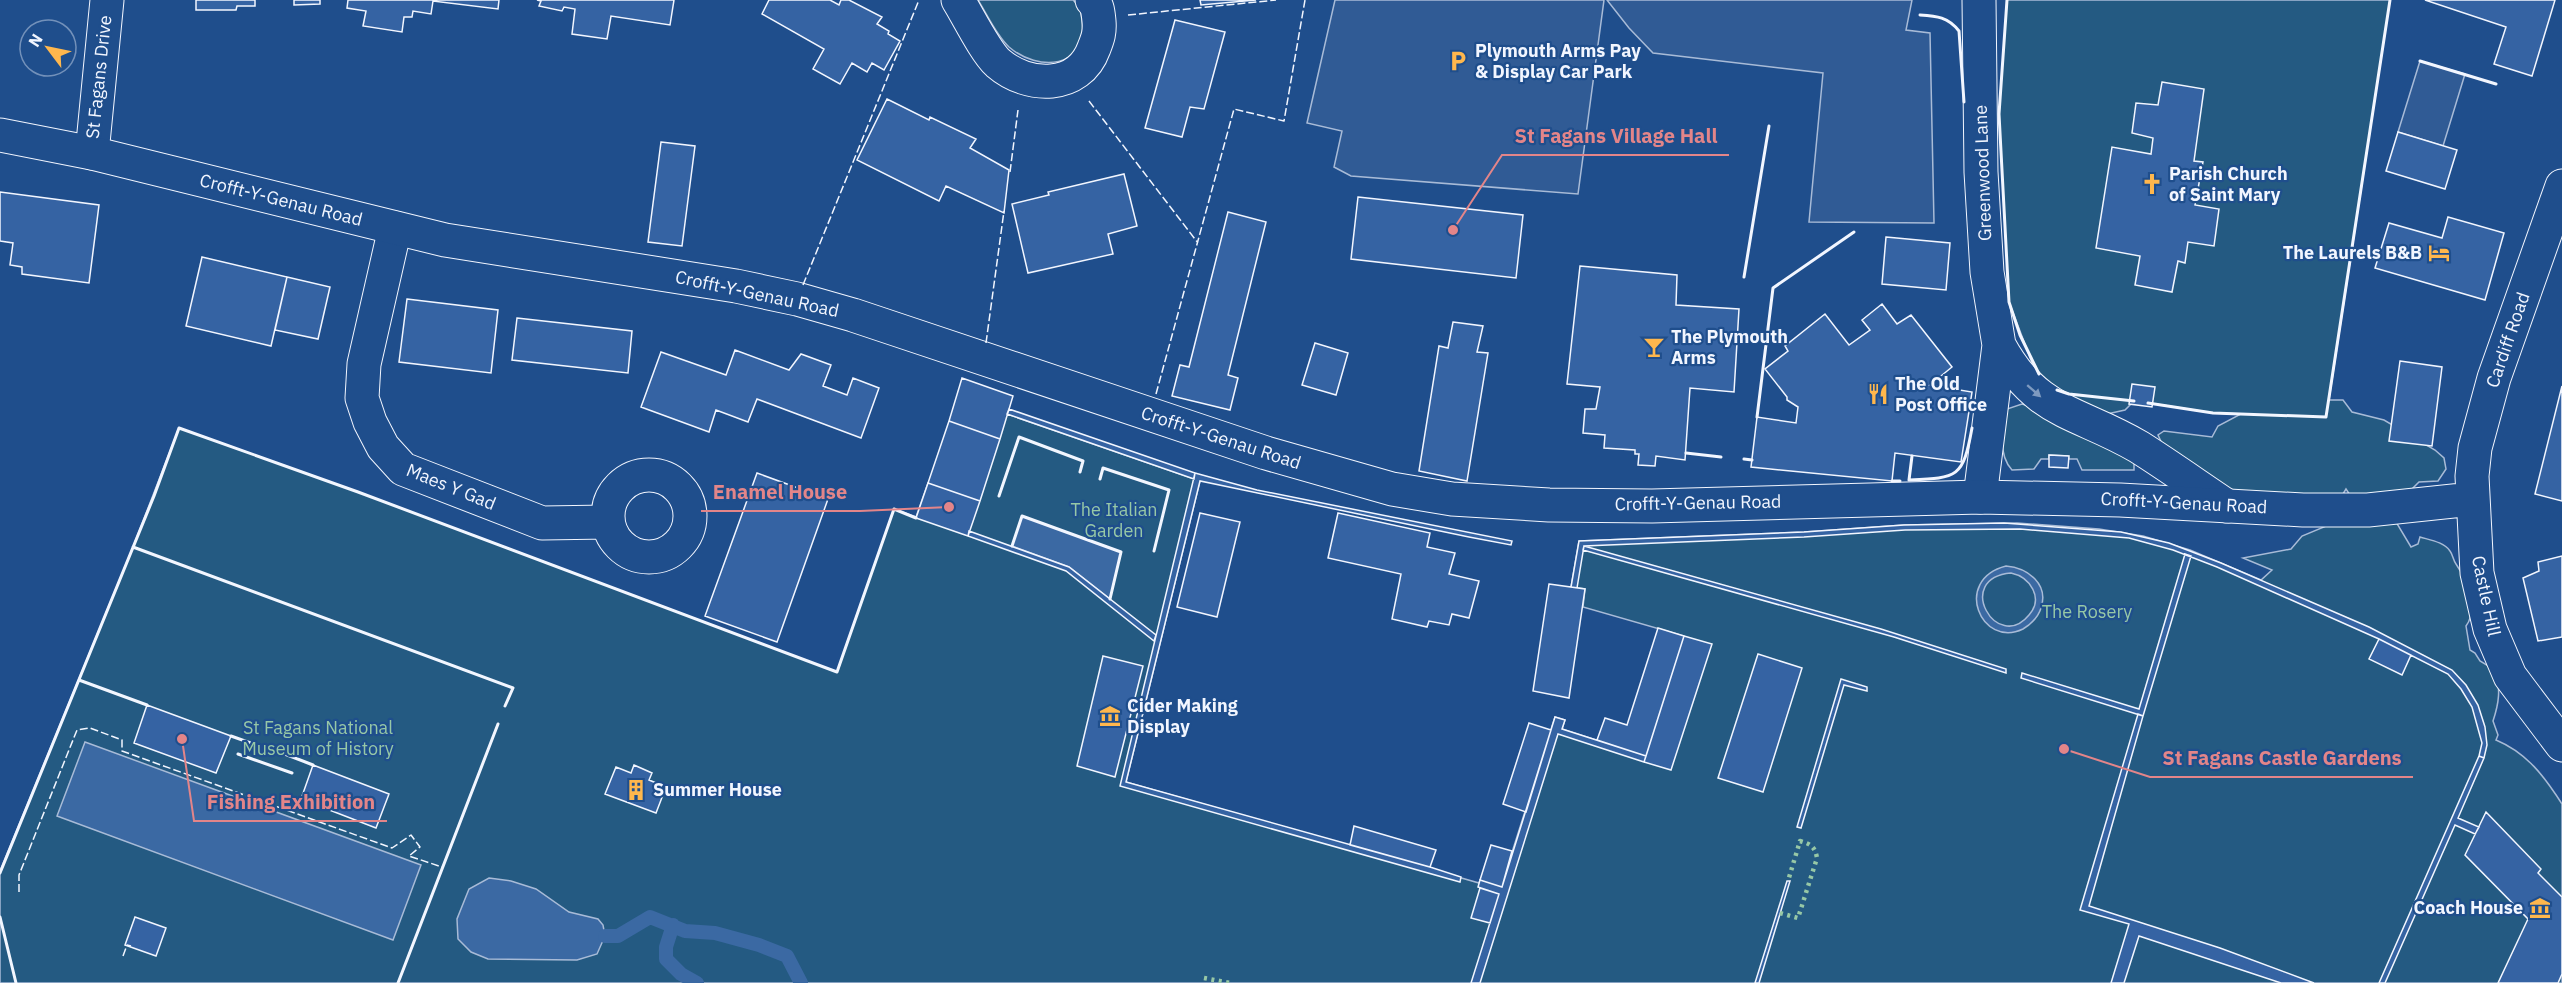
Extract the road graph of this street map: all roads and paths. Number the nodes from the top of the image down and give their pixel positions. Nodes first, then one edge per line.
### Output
1 (106, 0) edge
2 (958, 0) edge
3 (1092, 0) edge
4 (1979, 0) edge
5 (0, 135) edge
6 (92, 153) junction
7 (2562, 186) edge
8 (395, 228) junction
9 (1999, 345) junction
10 (1980, 497) junction
11 (2472, 499) junction
12 (2227, 506) junction
13 (608, 522) dead end
14 (2562, 745) edge

1 - 6 street, St Fagans Drive
2 - 3 street
4 - 9 street, Greenwood Lane
5 - 6 street, Crofft-Y-Genau Road
6 - 8 street, Crofft-Y-Genau Road
7 - 11 street, Cardiff Road
8 - 10 street, Crofft-Y-Genau Road
8 - 13 street, Maes Y Gad
9 - 10 street, Greenwood Lane
9 -> 12 street, Greenwood Lane
10 - 12 street, Crofft-Y-Genau Road
11 - 12 street, Crofft-Y-Genau Road
11 - 14 street, Castle Hill

